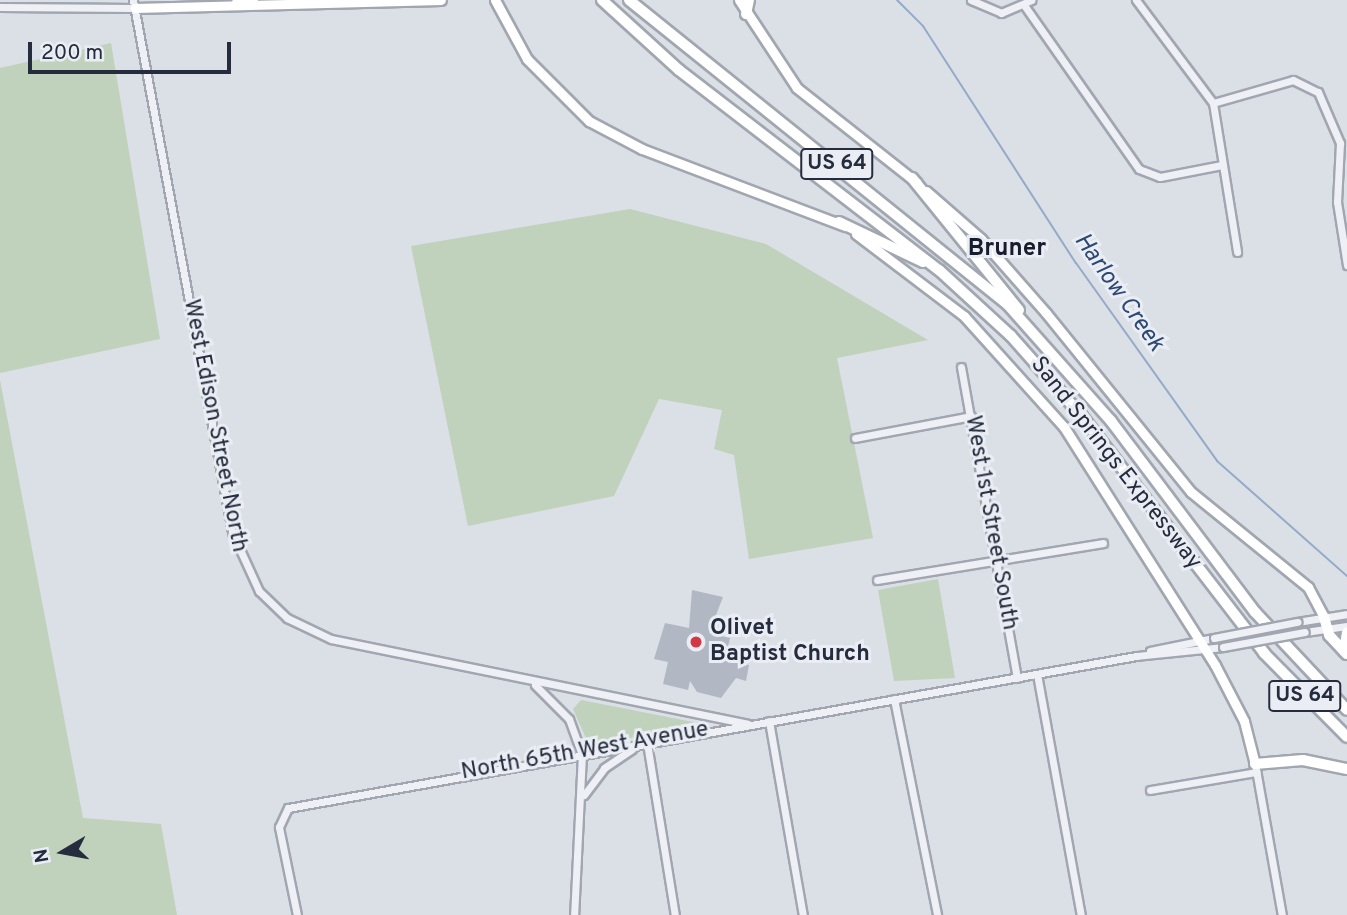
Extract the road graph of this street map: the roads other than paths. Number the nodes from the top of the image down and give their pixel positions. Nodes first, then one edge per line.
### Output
1 (253, 0) edge
2 (441, 0) edge
3 (495, 0) edge
4 (602, 0) edge
5 (629, 0) edge
6 (739, 0) edge
7 (749, 0) edge
8 (971, 0) edge
9 (1031, 0) edge
10 (1136, 0) edge
11 (134, 4) edge
12 (1024, 5) junction
13 (207, 6) junction
14 (0, 7) edge
15 (746, 14) junction
16 (1213, 103) junction
17 (1222, 165) junction
18 (912, 178) junction
19 (839, 222) junction
20 (1237, 252) dead end
21 (1347, 265) edge
22 (939, 270) junction
23 (1038, 336) junction
24 (961, 367) dead end
25 (971, 416) junction
26 (855, 438) dead end
27 (1103, 543) dead end
28 (997, 561) junction
29 (877, 580) dead end
30 (1347, 614) edge
31 (1324, 617) junction
32 (1347, 626) edge
33 (1326, 629) junction
34 (1347, 632) edge
35 (1198, 640) junction
36 (1206, 651) junction
37 (1345, 653) edge
38 (1136, 656) junction
39 (1037, 674) junction
40 (1017, 678) junction
41 (531, 682) junction
42 (894, 699) junction
43 (1347, 710) edge
44 (769, 721) junction
45 (747, 724) junction
46 (1347, 737) edge
47 (648, 743) junction
48 (582, 754) junction
49 (1256, 768) junction
50 (1347, 769) edge
51 (1150, 790) dead end
52 (582, 799) junction
53 (297, 915) edge
54 (574, 915) edge
55 (675, 915) edge
56 (803, 915) edge
57 (937, 915) edge
58 (1081, 915) edge
59 (1282, 915) edge

1 - 13 main road
2 - 13 main road
3 - 19 main road
4 - 22 highway, Sand Springs Expressway / US 64
5 - 23 highway, Sand Springs Expressway / US 64
6 - 15 main road
7 - 15 highway
8 - 12 street
9 - 12 street
10 - 16 street
11 - 13 main road
11 - 14 street
11 - 41 street, West Edison Street North
12 - 17 street
15 - 18 main road
16 - 17 street
16 - 21 street
17 - 20 street
18 - 23 highway
18 - 31 main road
19 - 22 highway
19 - 35 main road
22 - 46 highway, Sand Springs Expressway / US 64
23 - 43 highway, Sand Springs Expressway / US 64
24 - 25 street, West 1st Street South
25 - 26 street
25 - 28 street, West 1st Street South
27 - 28 street
28 - 29 street
28 - 40 street, West 1st Street South
30 - 31 street
31 - 33 highway
31 - 35 street, bridge
32 - 33 street
33 - 36 street, bridge
33 - 37 highway
34 - 37 highway
35 - 36 main road
35 - 38 street
36 - 38 street
36 - 49 main road
38 - 39 street, North 65th West Avenue
39 - 40 street, North 65th West Avenue
39 - 58 street
40 - 42 street, North 65th West Avenue
41 - 45 street, West Edison Street North
41 - 48 street
42 - 44 street, North 65th West Avenue
42 - 57 street
44 - 45 street, North 65th West Avenue
44 - 56 street
45 - 47 street, North 65th West Avenue
47 - 48 street, North 65th West Avenue
47 - 52 street
47 - 55 street
48 - 52 street
48 - 53 street, North 65th West Avenue
49 - 50 highway
49 - 51 street
49 - 59 street
52 - 54 street

